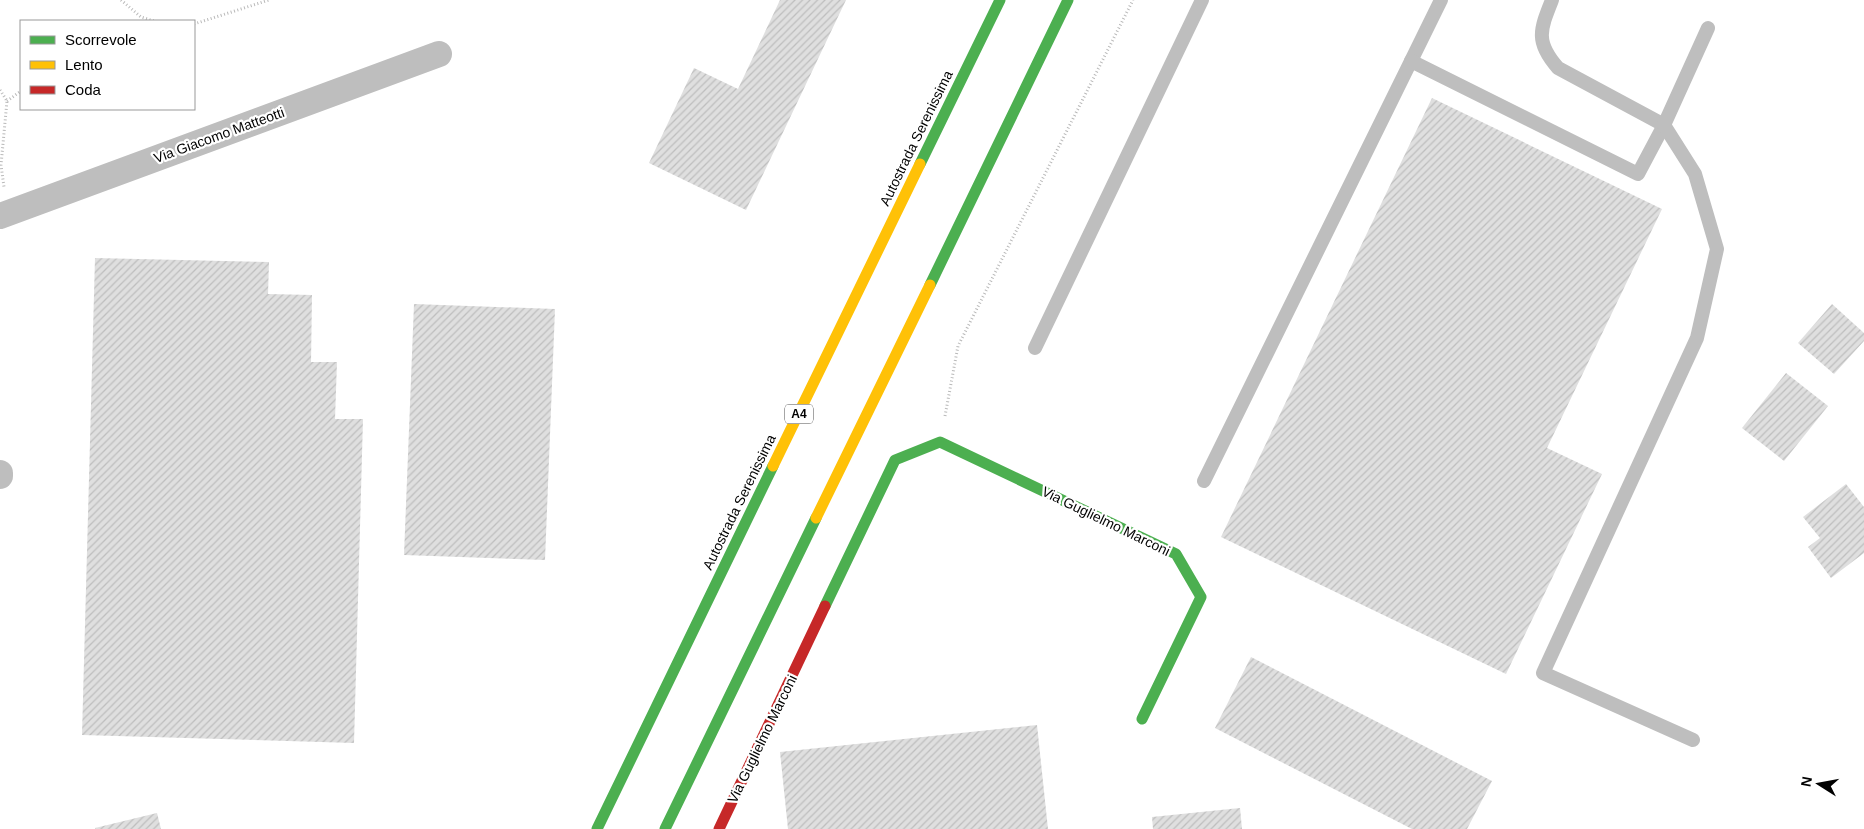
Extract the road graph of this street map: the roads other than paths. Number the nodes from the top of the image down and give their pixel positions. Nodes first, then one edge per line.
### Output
1 (1000, 0) edge
2 (1068, 0) edge
3 (1202, 0) edge
4 (1441, 0) edge
5 (1552, 0) edge
6 (1708, 28) dead end
7 (439, 54) dead end
8 (1411, 61) junction
9 (1664, 125) junction
10 (5, 214) edge
11 (1035, 348) dead end
12 (1204, 481) dead end
13 (1142, 719) dead end
14 (1693, 740) dead end
15 (597, 829) edge
16 (665, 829) edge
17 (719, 829) edge

1 - 15 main road, Autostrada Serenissima / A4
2 - 16 main road
3 - 11 lane
4 - 8 lane
5 - 9 lane
6 - 9 lane
7 - 10 street, Via Giacomo Matteotti
8 - 9 lane
8 - 12 lane
9 - 14 lane
13 - 17 main road, Via Guglielmo Marconi

